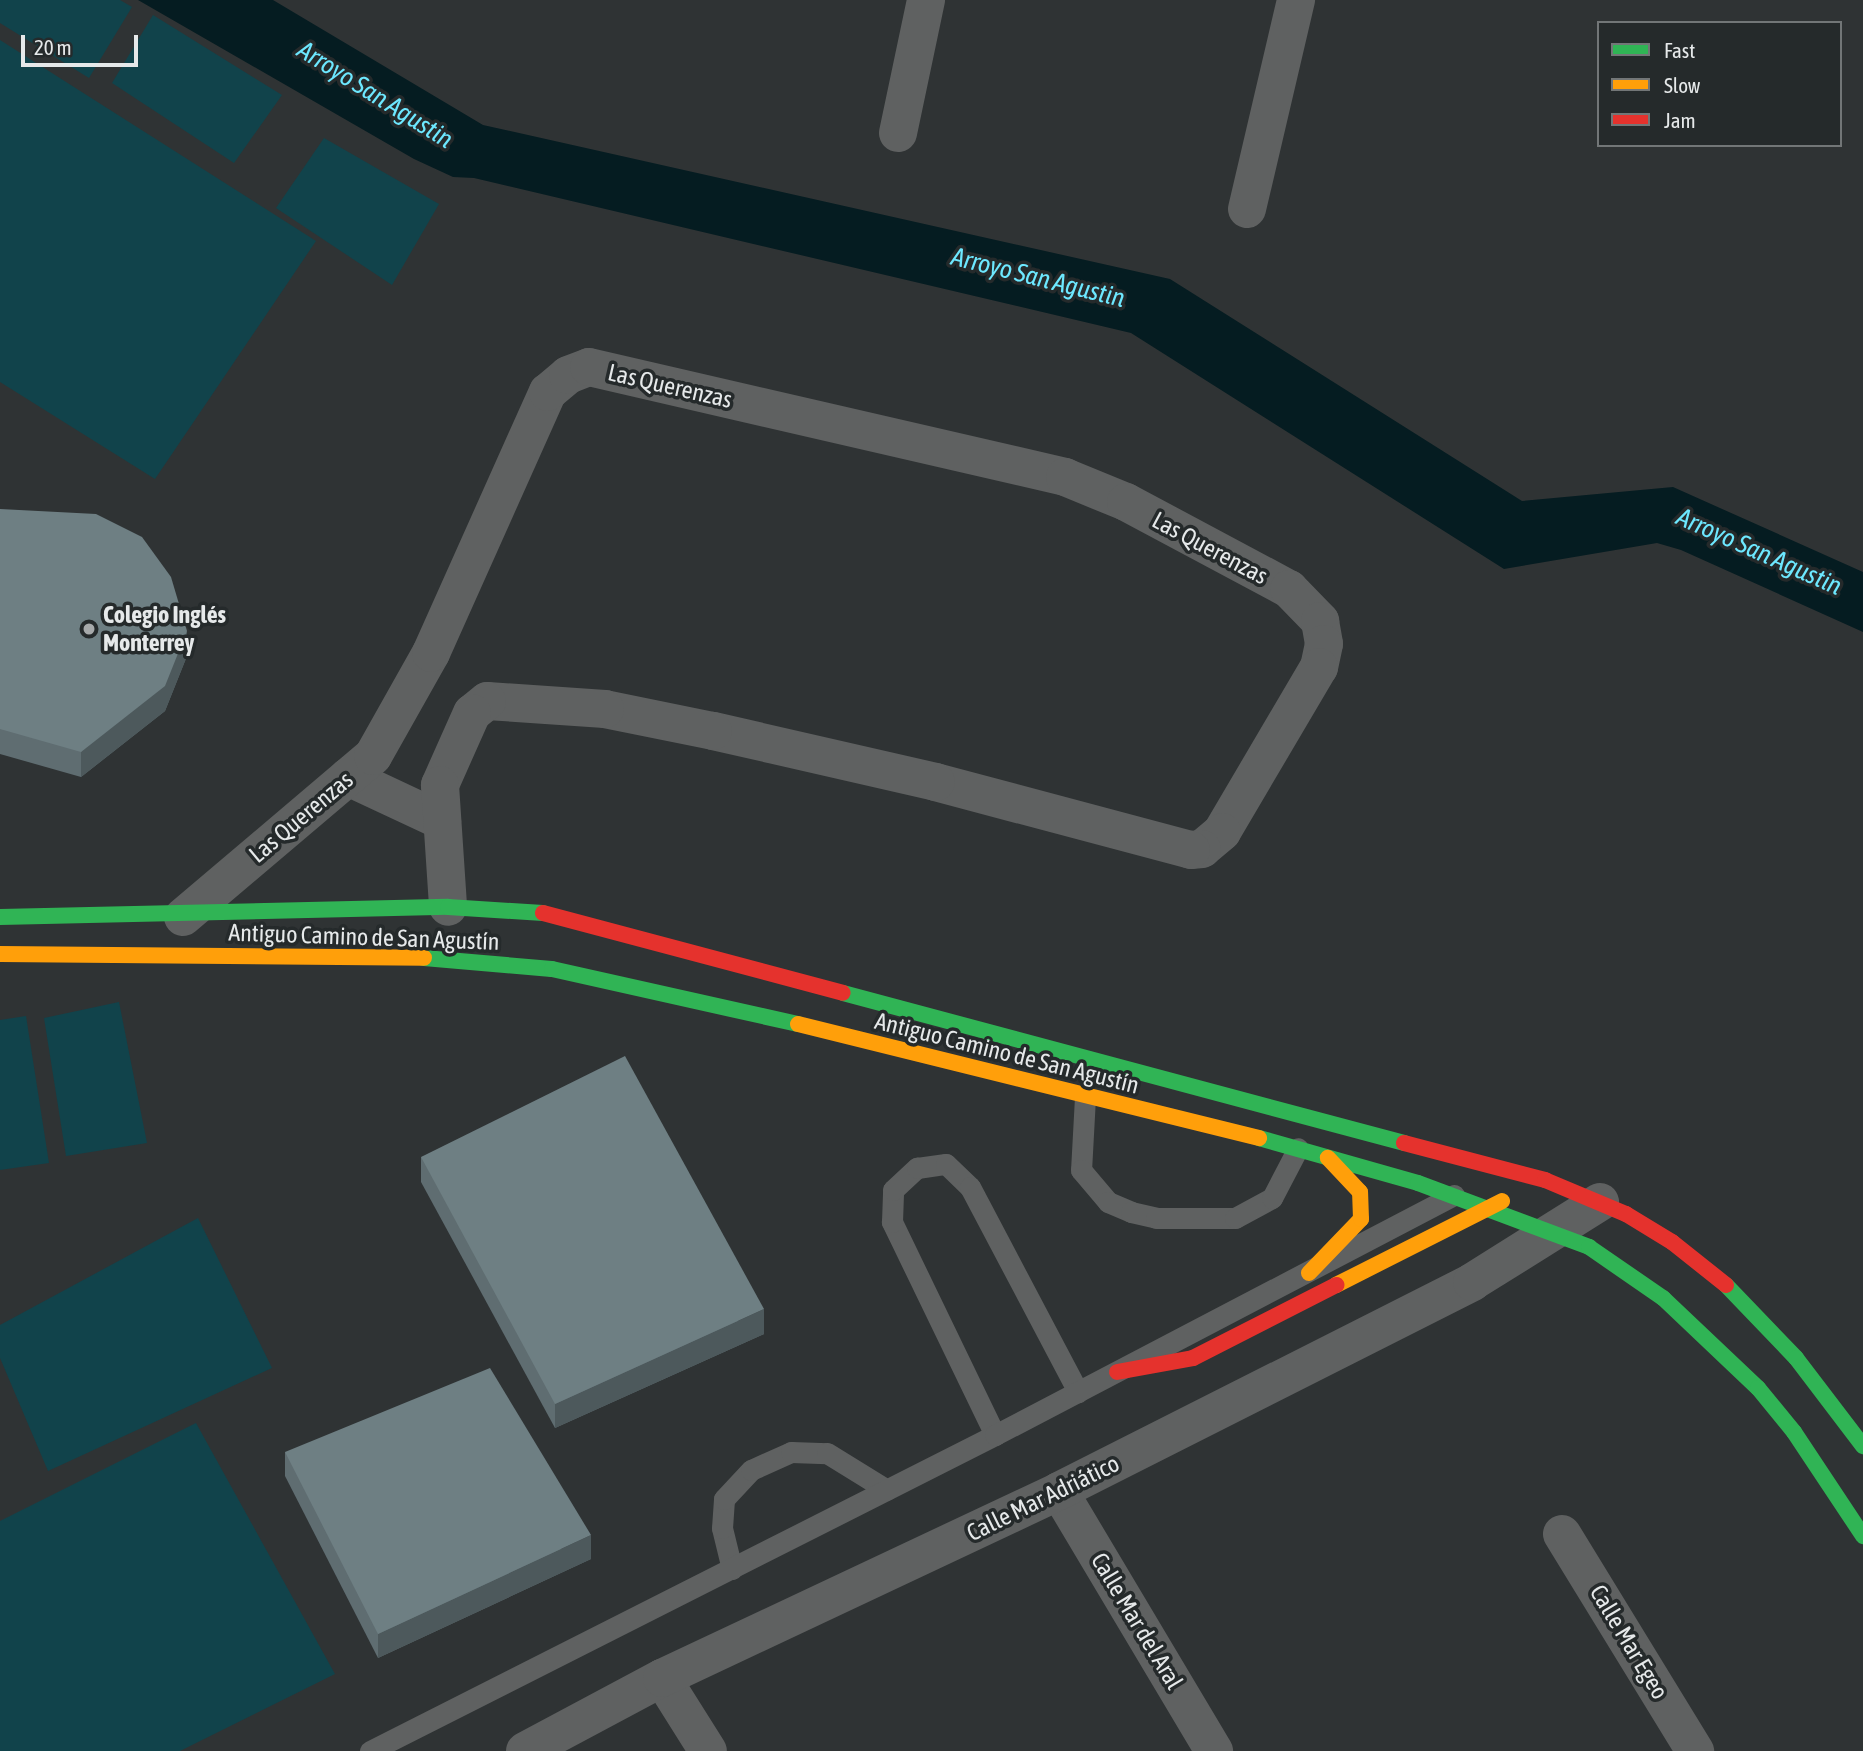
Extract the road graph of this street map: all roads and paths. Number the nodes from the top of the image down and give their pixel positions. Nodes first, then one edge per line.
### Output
1 (926, 0) edge
2 (1296, 0) edge
3 (898, 133) dead end
4 (1247, 209) dead end
5 (348, 777) junction
6 (442, 821) junction
7 (447, 907) junction
8 (183, 917) junction
9 (0, 918) edge
10 (0, 954) edge
11 (1086, 1097) junction
12 (1414, 1147) junction
13 (1298, 1148) junction
14 (1328, 1158) junction
15 (1545, 1180) junction
16 (1418, 1183) junction
17 (1454, 1195) junction
18 (1600, 1202) junction
19 (1490, 1208) junction
20 (1406, 1222) junction
21 (1556, 1233) junction
22 (1309, 1273) junction
23 (1118, 1372) junction
24 (1077, 1392) junction
25 (995, 1435) junction
26 (1863, 1446) edge
27 (887, 1490) junction
28 (1059, 1492) junction
29 (1562, 1534) dead end
30 (1863, 1536) edge
31 (732, 1569) junction
32 (662, 1678) junction
33 (370, 1751) edge
34 (525, 1751) edge
35 (708, 1751) edge
36 (1214, 1751) edge
37 (1695, 1751) edge

1 - 3 street
2 - 4 street
5 - 6 street
5 - 6 street, Las Querenzas
5 - 8 street, Las Querenzas
6 - 7 street, Las Querenzas
7 - 8 street, Antiguo Camino de San Agustín
7 - 12 street, Antiguo Camino de San Agustín
8 - 9 street, Antiguo Camino de San Agustín
10 - 11 street, Antiguo Camino de San Agustín
11 - 13 street, Antiguo Camino de San Agustín
11 - 13 lane
12 - 15 street, Antiguo Camino de San Agustín
12 - 16 lane
13 - 14 street, Antiguo Camino de San Agustín
14 - 16 street, Antiguo Camino de San Agustín
14 - 22 street
15 - 18 street, Antiguo Camino de San Agustín
15 - 19 street
16 - 17 street, Antiguo Camino de San Agustín
16 - 20 lane
17 - 19 street, Antiguo Camino de San Agustín
17 - 20 lane
18 - 21 street, Calle Mar Adriático
18 - 26 street, Antiguo Camino de San Agustín
19 - 21 street, Antiguo Camino de San Agustín
19 - 23 street
20 - 22 lane
21 - 28 street, Calle Mar Adriático
21 - 30 street, Antiguo Camino de San Agustín
22 - 23 lane
23 - 24 lane
24 - 25 lane
24 - 25 lane
25 - 27 lane
27 - 31 lane
27 - 31 lane
28 - 32 street, Calle Mar Adriático
28 - 36 street, Calle Mar del Aral
29 - 37 street, Calle Mar Egeo
31 - 33 lane
32 - 34 street, Calle Mar Adriático
32 - 35 street

